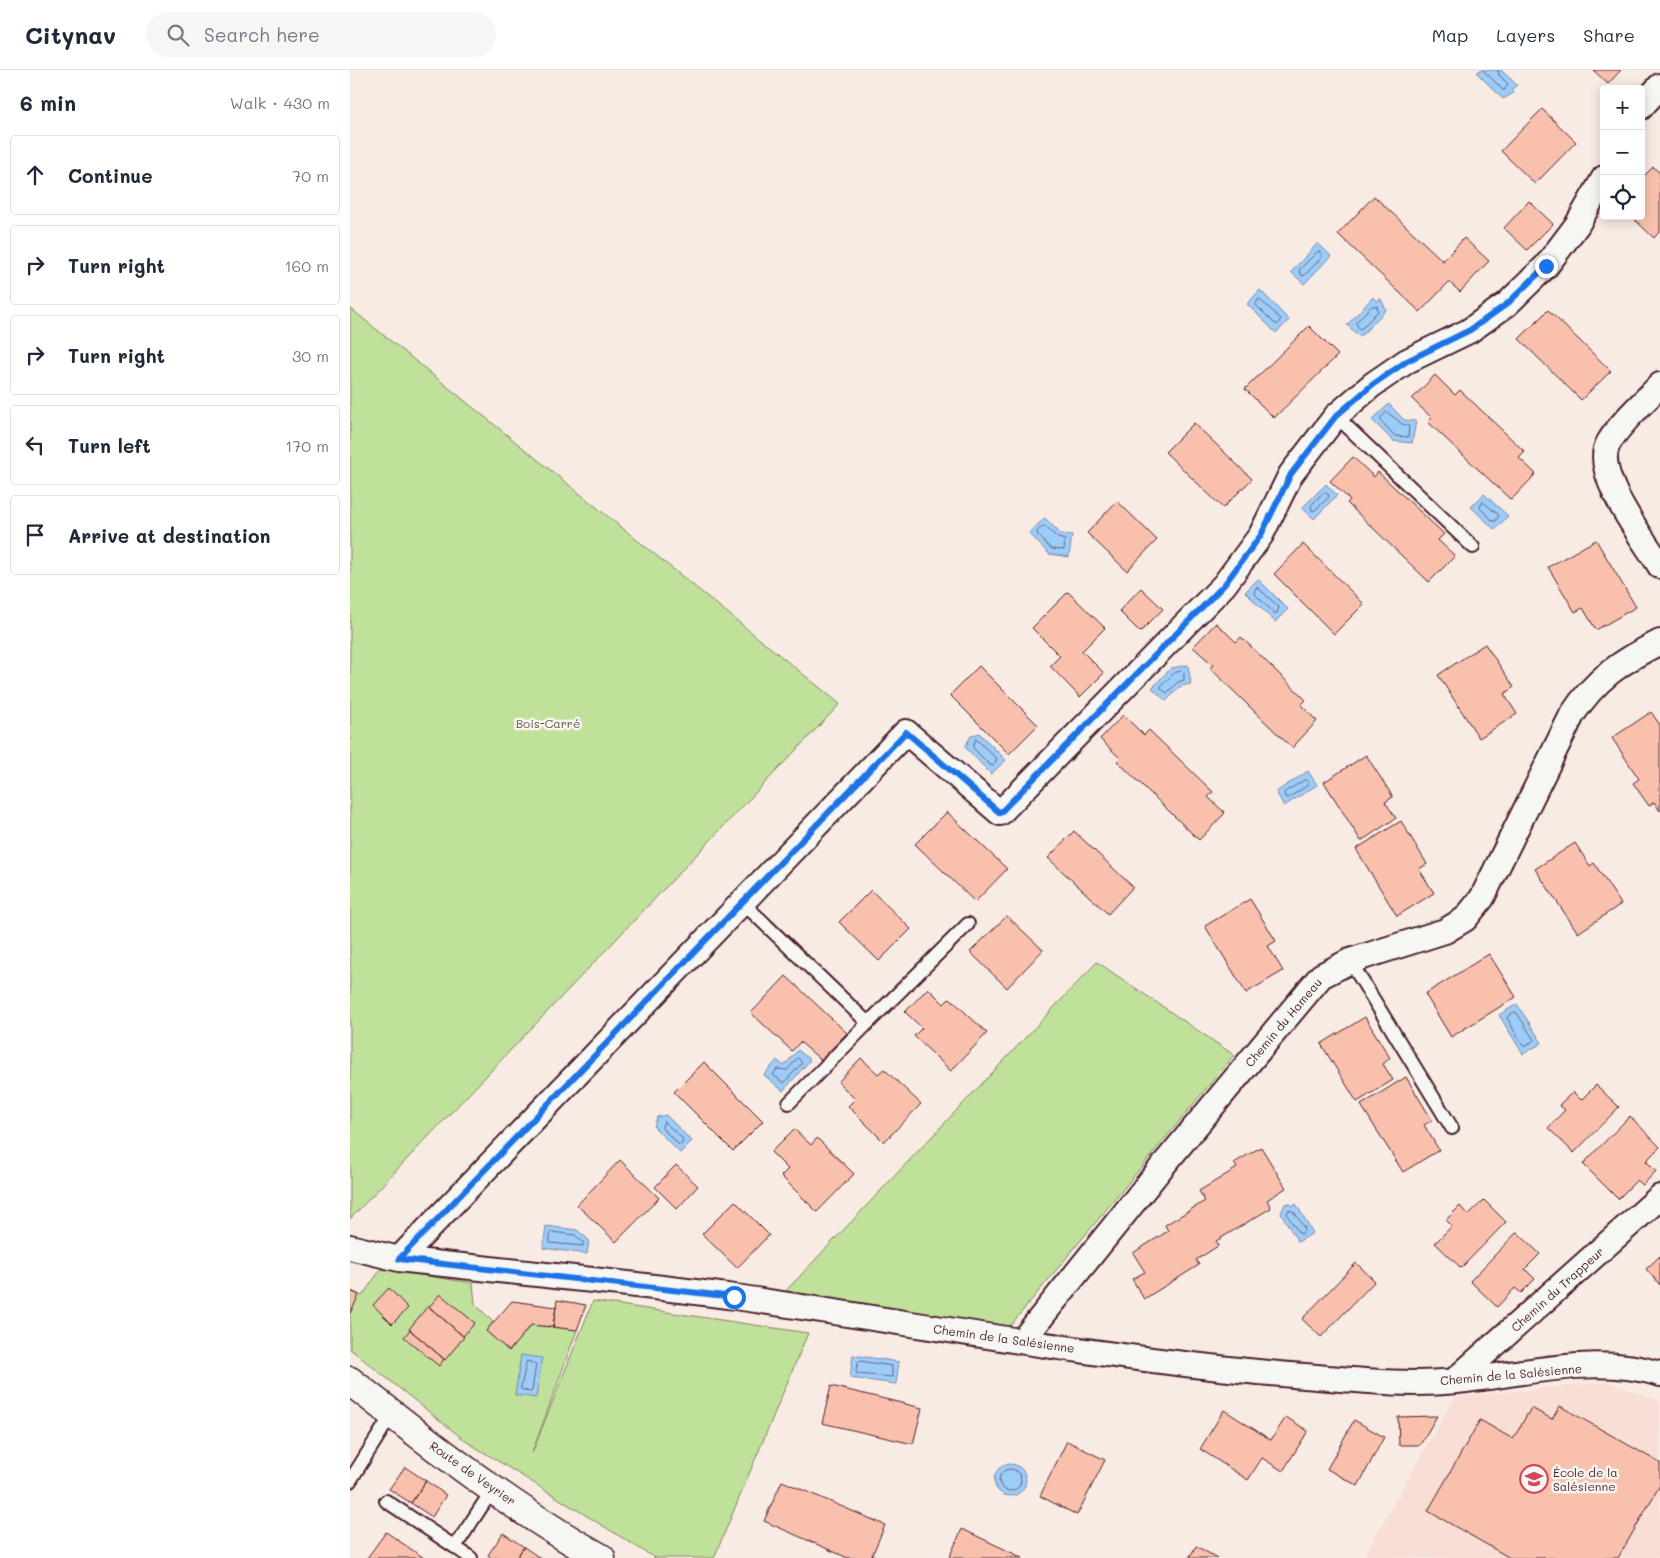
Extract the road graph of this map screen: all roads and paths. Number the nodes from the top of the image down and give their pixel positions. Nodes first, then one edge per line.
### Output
1 (1660, 86) edge
2 (1645, 103) edge
3 (1600, 185) edge
4 (1660, 385) edge
5 (1336, 416) junction
6 (1473, 547) dead end
7 (1660, 566) edge
8 (1660, 642) edge
9 (742, 902) junction
10 (968, 924) dead end
11 (1350, 961) junction
12 (868, 1023) junction
13 (789, 1103) dead end
14 (1452, 1128) dead end
15 (1660, 1197) edge
16 (350, 1247) edge
17 (399, 1259) junction
18 (1022, 1341) junction
19 (1660, 1374) edge
20 (350, 1381) edge
21 (1454, 1381) junction
22 (392, 1414) junction
23 (350, 1481) edge
24 (493, 1489) junction
25 (386, 1501) dead end
26 (455, 1547) junction
27 (471, 1558) edge
28 (600, 1558) edge

1 - 2 street
3 - 5 street
4 - 7 street
5 - 6 lane
5 - 9 street
8 - 11 street, Chemin du Hameau
9 - 12 lane
9 - 17 street
10 - 12 lane
11 - 14 lane
11 - 18 street, Chemin du Hameau
12 - 13 lane
15 - 21 street, Chemin du Trappeur
16 - 17 street, Chemin de la Salésienne
17 - 18 street, Chemin de la Salésienne
18 - 21 street, Chemin de la Salésienne
19 - 21 street, Chemin de la Salésienne
20 - 22 street, Route de Veyrier
22 - 23 lane
22 - 24 street, Route de Veyrier
24 - 26 lane
24 - 28 street, Route de Veyrier
25 - 26 lane
26 - 27 lane

